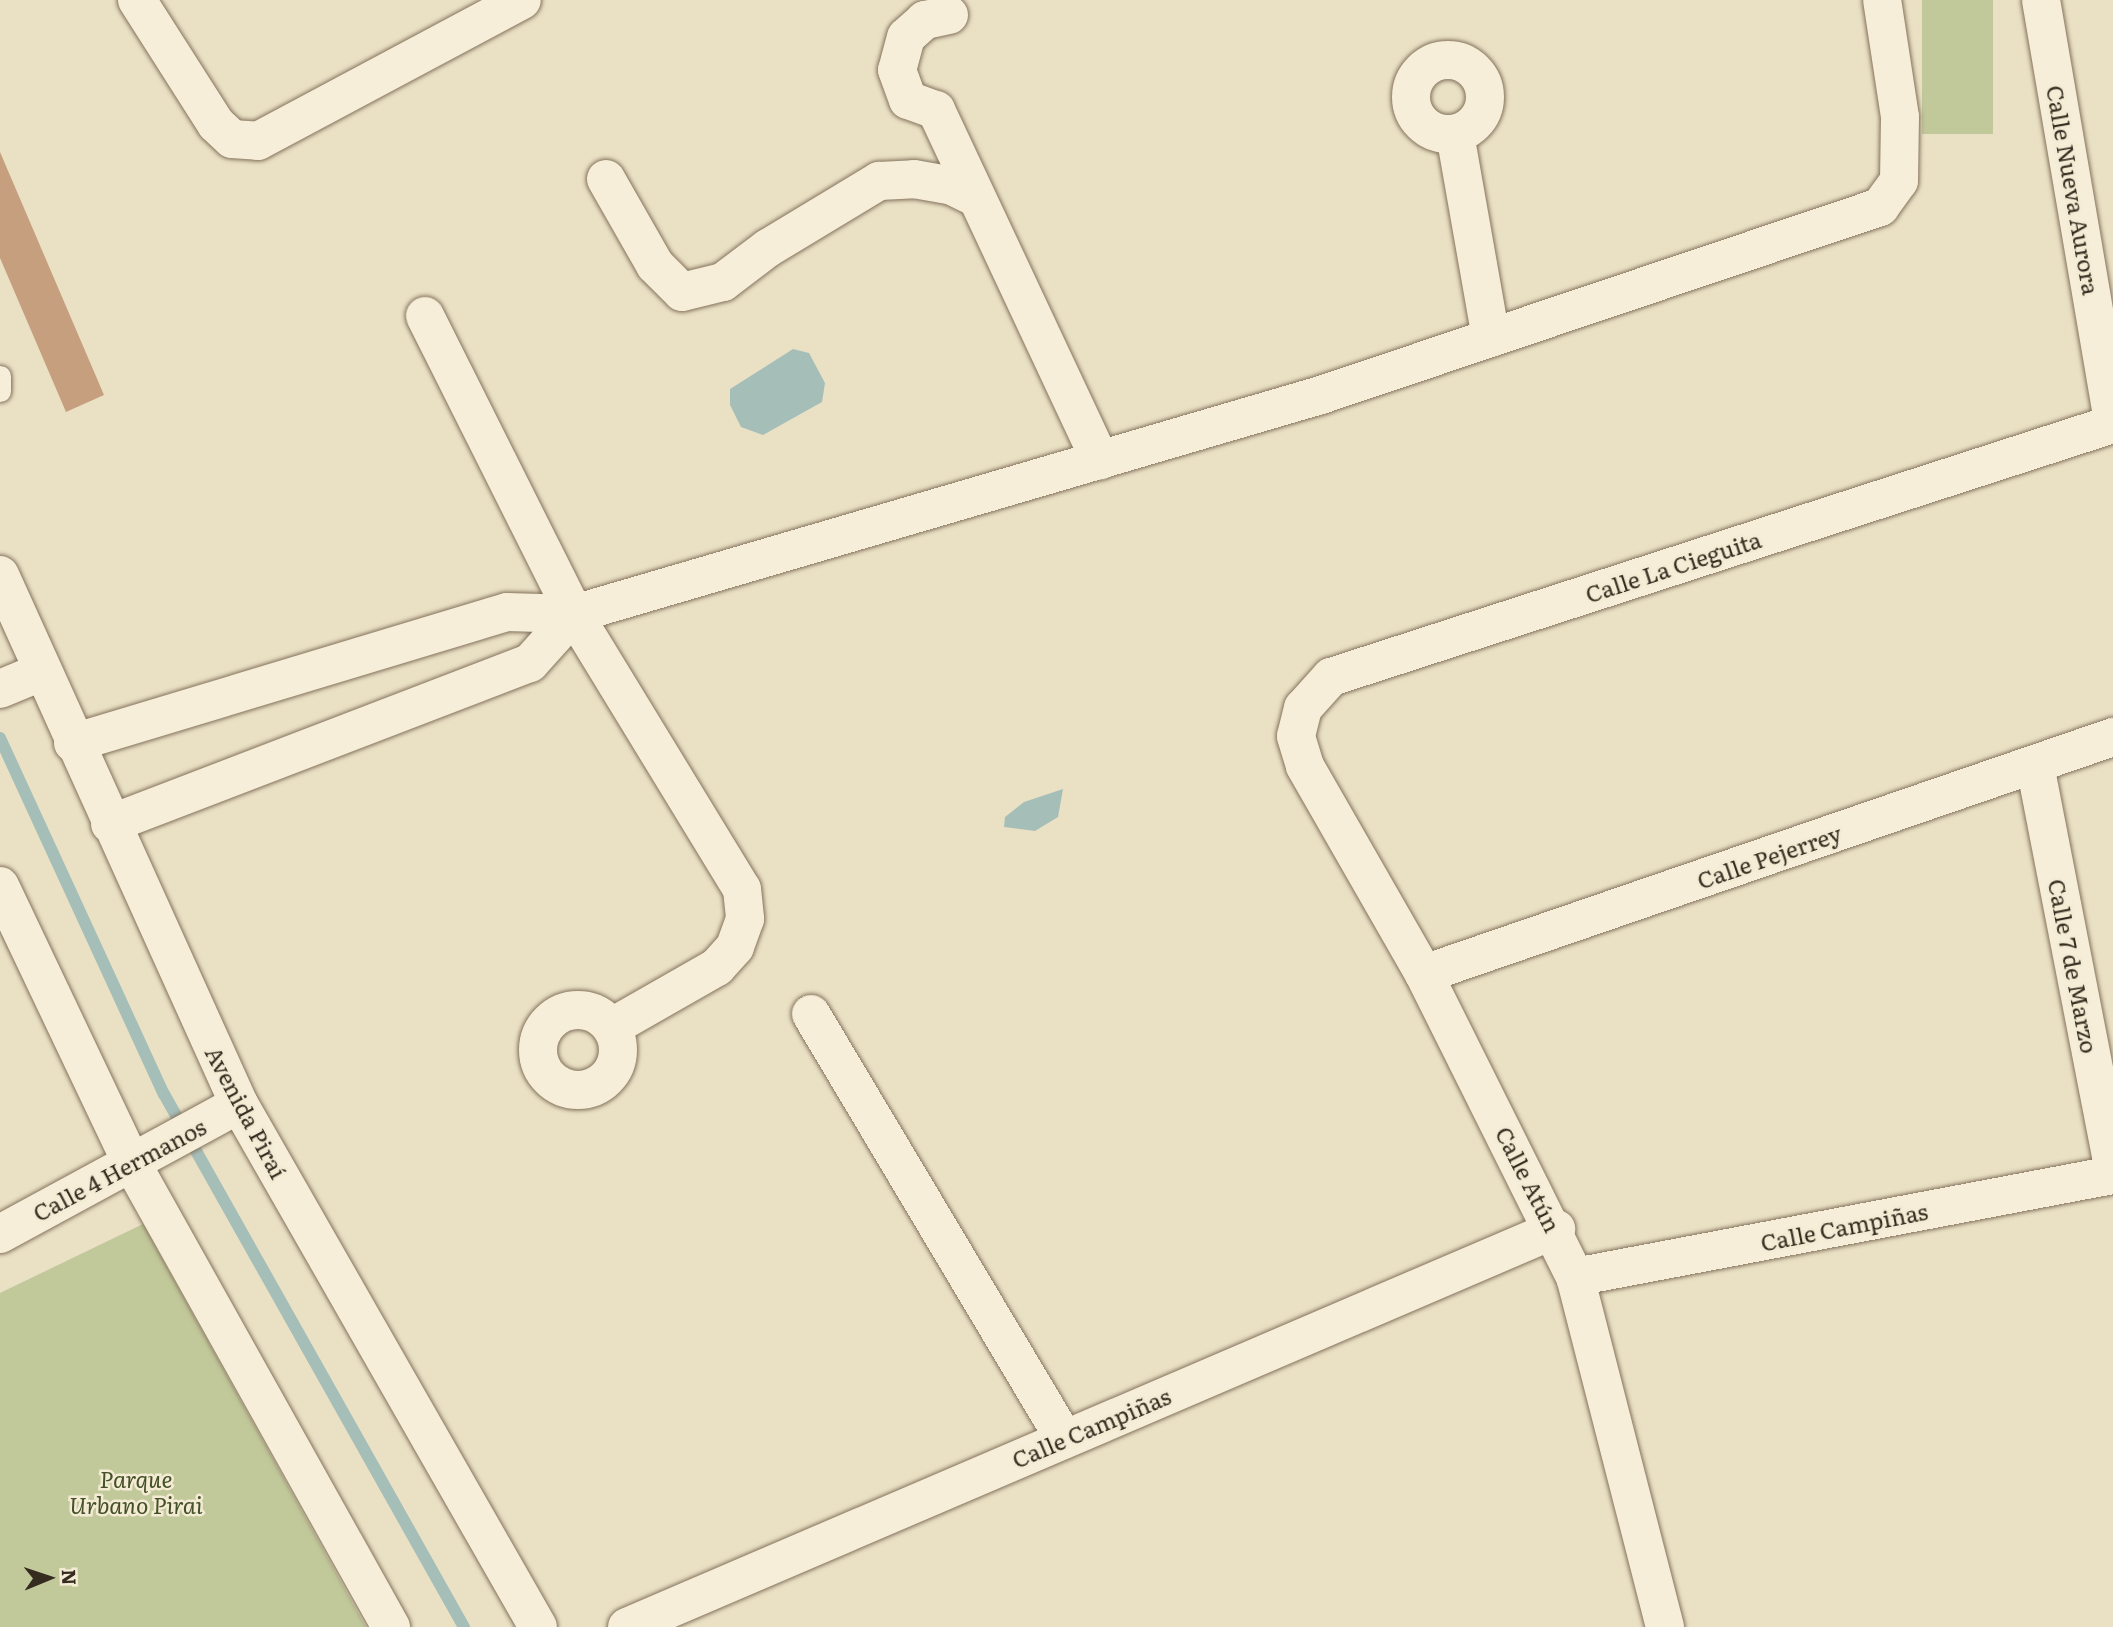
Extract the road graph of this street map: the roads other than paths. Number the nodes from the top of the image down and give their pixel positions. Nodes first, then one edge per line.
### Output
1 (137, 0) edge
2 (522, 0) edge
3 (1882, 0) edge
4 (2041, 0) edge
5 (949, 15) dead end
6 (1455, 134) dead end
7 (606, 179) dead end
8 (975, 197) junction
9 (425, 316) dead end
10 (1491, 338) junction
11 (0, 376) edge
12 (0, 391) edge
13 (2113, 423) edge
14 (1100, 460) junction
15 (0, 575) edge
16 (574, 614) junction
17 (19, 681) edge
18 (2113, 737) edge
19 (73, 743) junction
20 (2035, 765) junction
21 (1305, 766) joint
22 (110, 824) junction
23 (0, 886) edge
24 (1424, 974) junction
25 (811, 1014) dead end
26 (612, 1027) dead end
27 (229, 1110) junction
28 (145, 1155) junction
29 (2113, 1167) edge
30 (2113, 1175) edge
31 (1556, 1229) junction
32 (0, 1234) edge
33 (1575, 1276) junction
34 (1064, 1439) junction
35 (391, 1627) edge
36 (538, 1627) edge
37 (627, 1627) edge
38 (1665, 1627) edge

1 - 2 street
3 - 10 street
4 - 13 street, Calle Nueva Aurora
5 - 8 street
6 - 10 street
7 - 8 street
8 - 14 street
9 - 16 street
10 - 14 street
11 - 12 lane
13 - 21 street, Calle La Cieguita
14 - 16 street
15 - 17 street, Avenida Piraí
16 - 19 street
16 - 22 street
16 - 26 street
17 - 19 street, Avenida Piraí
18 - 20 street, Calle Pejerrey
19 - 22 street, Avenida Piraí
20 - 24 street, Calle Pejerrey
20 - 29 street, Calle 7 de Marzo
21 - 24 street, Calle Atún
22 - 27 street, Avenida Piraí
23 - 28 street
24 - 31 street, Calle Atún
25 - 34 street
27 - 28 street, Calle 4 Hermanos
27 - 36 street, Avenida Piraí
28 - 32 street, Calle 4 Hermanos
28 - 35 street
30 - 33 street, Calle Campiñas
31 - 33 street, Calle Atún
31 - 34 street, Calle Campiñas
33 - 38 street, Calle Atún
34 - 37 street, Calle Campiñas

